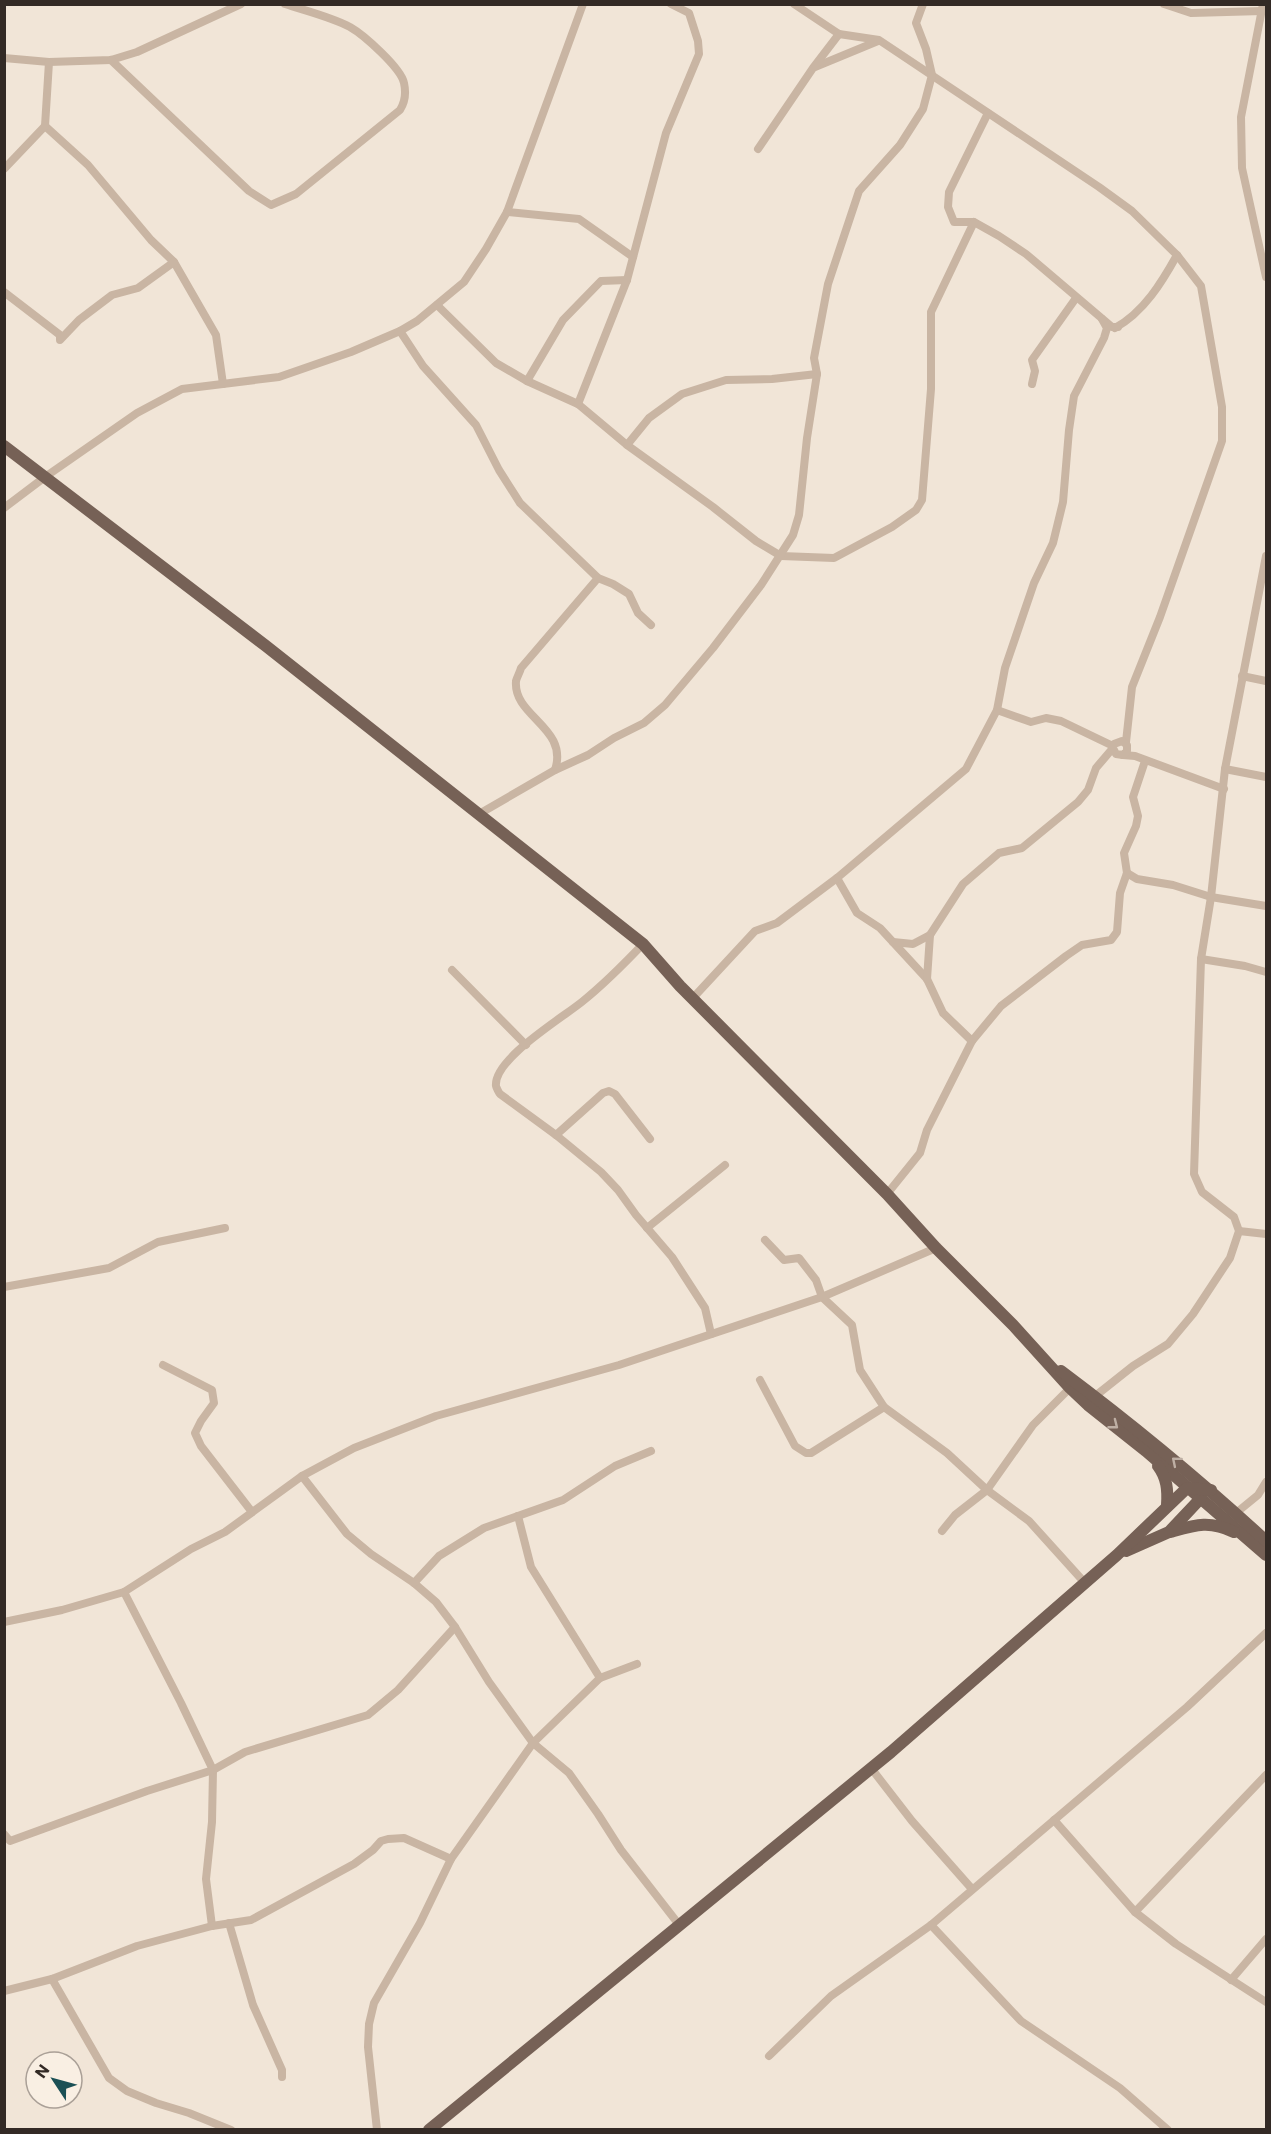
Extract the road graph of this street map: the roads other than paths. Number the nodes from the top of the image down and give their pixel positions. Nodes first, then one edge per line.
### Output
1 (241, 4) edge
2 (285, 4) edge
3 (584, 4) edge
4 (671, 4) edge
5 (794, 4) edge
6 (923, 4) edge
7 (1164, 4) edge
8 (1263, 8) edge
9 (839, 34) junction
10 (879, 40) junction
11 (4, 58) edge
12 (111, 60) junction
13 (49, 62) junction
14 (813, 68) junction
15 (932, 75) junction
16 (988, 113) junction
17 (45, 126) junction
18 (758, 149) dead end
19 (4, 169) edge
20 (507, 212) junction
21 (974, 222) junction
22 (1178, 255) junction
23 (633, 257) junction
24 (174, 262) junction
25 (1266, 276) edge
26 (627, 280) junction
27 (4, 292) edge
28 (1076, 298) junction
29 (437, 305) junction
30 (1102, 319) junction
31 (1118, 327) junction
32 (400, 331) junction
33 (1104, 338) junction
34 (817, 374) junction
35 (527, 381) junction
36 (223, 384) junction
37 (1032, 384) dead end
38 (578, 404) junction
39 (627, 445) junction
40 (4, 446) edge
41 (45, 477) junction
42 (4, 508) edge
43 (781, 556) junction
44 (1266, 556) edge
45 (598, 578) junction
46 (1264, 586) edge
47 (651, 625) dead end
48 (1242, 676) junction
49 (1266, 681) edge
50 (997, 710) junction
51 (1118, 747) junction
52 (1145, 761) junction
53 (1225, 769) junction
54 (555, 770) junction
55 (1266, 777) edge
56 (1224, 789) junction
57 (478, 814) junction
58 (1127, 873) junction
59 (837, 878) junction
60 (1211, 897) junction
61 (1266, 906) edge
62 (930, 935) junction
63 (893, 942) junction
64 (643, 944) junction
65 (1201, 959) junction
66 (452, 970) dead end
67 (1266, 972) edge
68 (927, 979) junction
69 (692, 999) junction
70 (972, 1041) junction
71 (526, 1045) junction
72 (556, 1135) junction
73 (650, 1139) dead end
74 (725, 1165) dead end
75 (887, 1194) junction
76 (225, 1228) dead end
77 (647, 1228) junction
78 (1239, 1231) junction
79 (1266, 1234) edge
80 (765, 1240) dead end
81 (936, 1248) junction
82 (4, 1287) edge
83 (822, 1297) junction
84 (711, 1334) junction
85 (1041, 1356) junction
86 (163, 1365) dead end
87 (760, 1380) dead end
88 (1070, 1388) junction
89 (1094, 1397) junction
90 (884, 1407) junction
91 (651, 1451) dead end
92 (1146, 1451) junction
93 (302, 1476) junction
94 (1266, 1482) edge
95 (1187, 1488) junction
96 (1202, 1489) junction
97 (987, 1490) junction
98 (1167, 1505) junction
99 (252, 1512) junction
100 (1236, 1514) junction
101 (518, 1516) junction
102 (942, 1531) dead end
103 (1168, 1532) junction
104 (1242, 1535) junction
105 (1266, 1542) edge
106 (1266, 1555) edge
107 (1117, 1556) junction
108 (414, 1583) junction
109 (1085, 1583) junction
110 (124, 1592) junction
111 (4, 1622) edge
112 (455, 1627) junction
113 (1266, 1633) edge
114 (637, 1664) dead end
115 (600, 1678) junction
116 (533, 1743) junction
117 (871, 1768) junction
118 (213, 1770) junction
119 (1266, 1775) edge
120 (1054, 1820) junction
121 (4, 1834) edge
122 (451, 1859) junction
123 (972, 1889) junction
124 (1135, 1912) junction
125 (229, 1923) junction
126 (931, 1925) junction
127 (212, 1926) junction
128 (680, 1926) junction
129 (1266, 1939) edge
130 (52, 1979) junction
131 (1231, 1980) junction
132 (4, 1991) edge
133 (1266, 2002) edge
134 (770, 2056) dead end
135 (282, 2077) dead end
136 (231, 2130) edge
137 (377, 2130) edge
138 (429, 2130) edge
139 (1168, 2130) edge

1 - 12 street
2 - 12 street
3 - 20 street
4 - 23 street
5 - 9 street
6 - 15 street
7 - 8 street
8 - 25 street
9 - 10 street
9 - 14 street
10 - 14 street
10 - 15 street
11 - 13 street
12 - 13 street
13 - 17 street
14 - 18 street
15 - 16 street
15 - 34 street
16 - 21 street
16 - 22 street
17 - 19 street
17 - 24 street
20 - 23 street
20 - 29 street
21 - 28 street
21 - 43 street
22 - 31 street
22 - 51 street
23 - 26 street
24 - 27 street
24 - 36 street
26 - 35 street
26 - 38 street
28 - 30 street
28 - 37 street
29 - 32 street
29 - 35 street
30 - 31 street
30 - 33 street
31 - 33 street
32 - 36 street
32 - 45 street
33 - 50 street
34 - 39 street
34 - 43 street
35 - 38 street
36 - 41 street
38 - 39 street
39 - 43 street
40 - 41 main road
41 - 42 street
41 - 57 main road
43 - 54 street
44 - 46 street
45 - 47 street
45 - 54 street
46 - 48 street
48 - 49 street
48 - 53 street
50 - 51 street
50 - 59 street
51 - 52 street
51 - 62 street
52 - 56 street
52 - 58 street
53 - 55 street
53 - 56 street
54 - 57 street
56 - 60 street
57 - 64 main road
58 - 60 street
58 - 70 street
59 - 63 street
59 - 69 street
60 - 61 street
60 - 65 street
62 - 63 street
62 - 68 street
63 - 68 street
64 - 69 main road
64 - 71 street
65 - 67 street
65 - 78 street
66 - 71 street
68 - 70 street
69 - 75 main road
70 - 75 street
71 - 72 street
72 - 73 street
72 - 77 street
74 - 77 street
75 - 81 main road
76 - 82 street
77 - 84 street
78 - 79 street
78 - 89 street
80 - 83 street
81 - 83 street
81 - 85 main road
83 - 84 street
83 - 90 street
84 - 93 street
85 - 88 main road
85 - 89 main road
86 - 99 street
87 - 90 street
88 -> 92 main road
88 - 97 street
96 -> 89 main road
90 - 97 street
91 - 101 street
92 - 95 main road
92 - 98 main road
93 - 99 street
93 - 108 street
94 - 100 street
95 - 96 main road
95 - 98 main road
96 - 100 main road
96 - 103 main road
96 - 104 main road
97 - 102 street
97 - 109 street
98 - 107 main road
99 - 110 street
100 - 105 main road
101 - 108 street
101 - 115 street
103 - 104 main road
103 - 107 main road
104 - 106 main road
107 - 109 main road
108 - 112 street
109 - 117 main road
110 - 111 street
110 - 118 street
112 - 116 street
112 - 118 street
113 - 120 street
114 - 115 street
115 - 116 street
116 - 122 street
116 - 128 street
117 - 123 street
117 - 128 main road
118 - 121 street
118 - 127 street
119 - 124 street
120 - 123 street
120 - 124 street
122 - 125 street
122 - 137 street
123 - 126 street
124 - 131 street
125 - 127 street
125 - 135 street
126 - 134 street
126 - 139 street
127 - 130 street
128 - 138 main road
129 - 131 street
130 - 132 street
130 - 136 street
131 - 133 street

